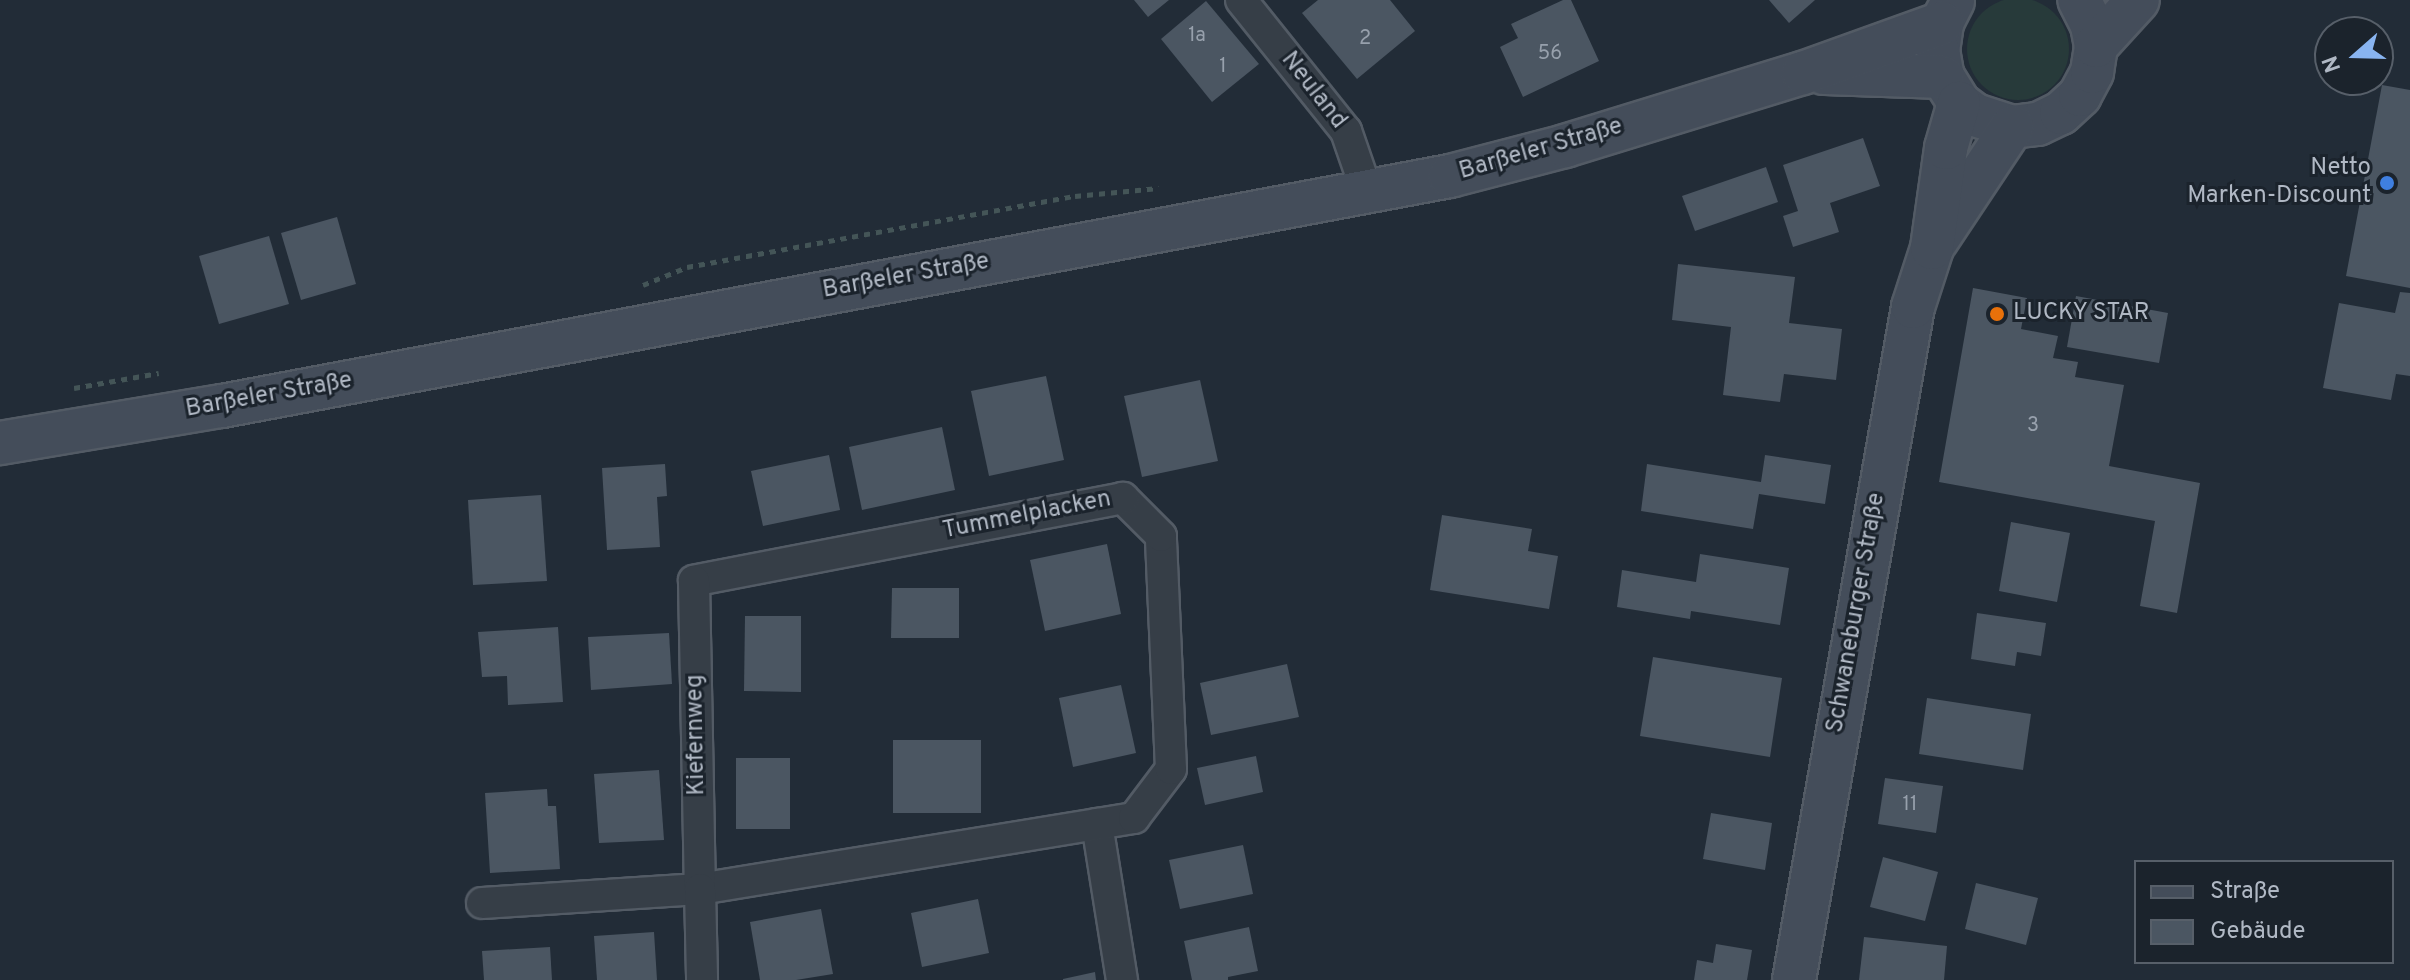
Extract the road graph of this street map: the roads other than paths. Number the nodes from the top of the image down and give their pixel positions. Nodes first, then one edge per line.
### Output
1 (1241, 0) edge
2 (2079, 0) edge
3 (2138, 0) edge
4 (1948, 12) edge
5 (2096, 46) junction
6 (1803, 73) junction
7 (1951, 90) junction
8 (2012, 127) junction
9 (1367, 192) junction
10 (1932, 248) junction
11 (0, 443) edge
12 (694, 581) joint
13 (1097, 824) junction
14 (700, 889) junction
15 (482, 903) dead end
16 (702, 980) edge
17 (1122, 980) edge
18 (1794, 980) edge

1 - 9 street, Neuland
2 - 5 main road
3 - 5 main road
4 - 6 main road, Barßeler Straße
4 - 7 main road
5 - 8 main road
6 - 7 main road, Barßeler Straße
6 - 9 main road, Barßeler Straße
7 - 8 main road
7 - 10 main road, Schwaneburger Straße
8 - 10 main road, Schwaneburger Straße
9 - 11 main road, Barßeler Straße
10 - 18 main road, Schwaneburger Straße
12 - 13 street, Tummelplacken
12 - 14 street, Kiefernweg
13 - 14 street, Tummelplacken
13 - 17 street
14 - 15 street
14 - 16 street, Kiefernweg

